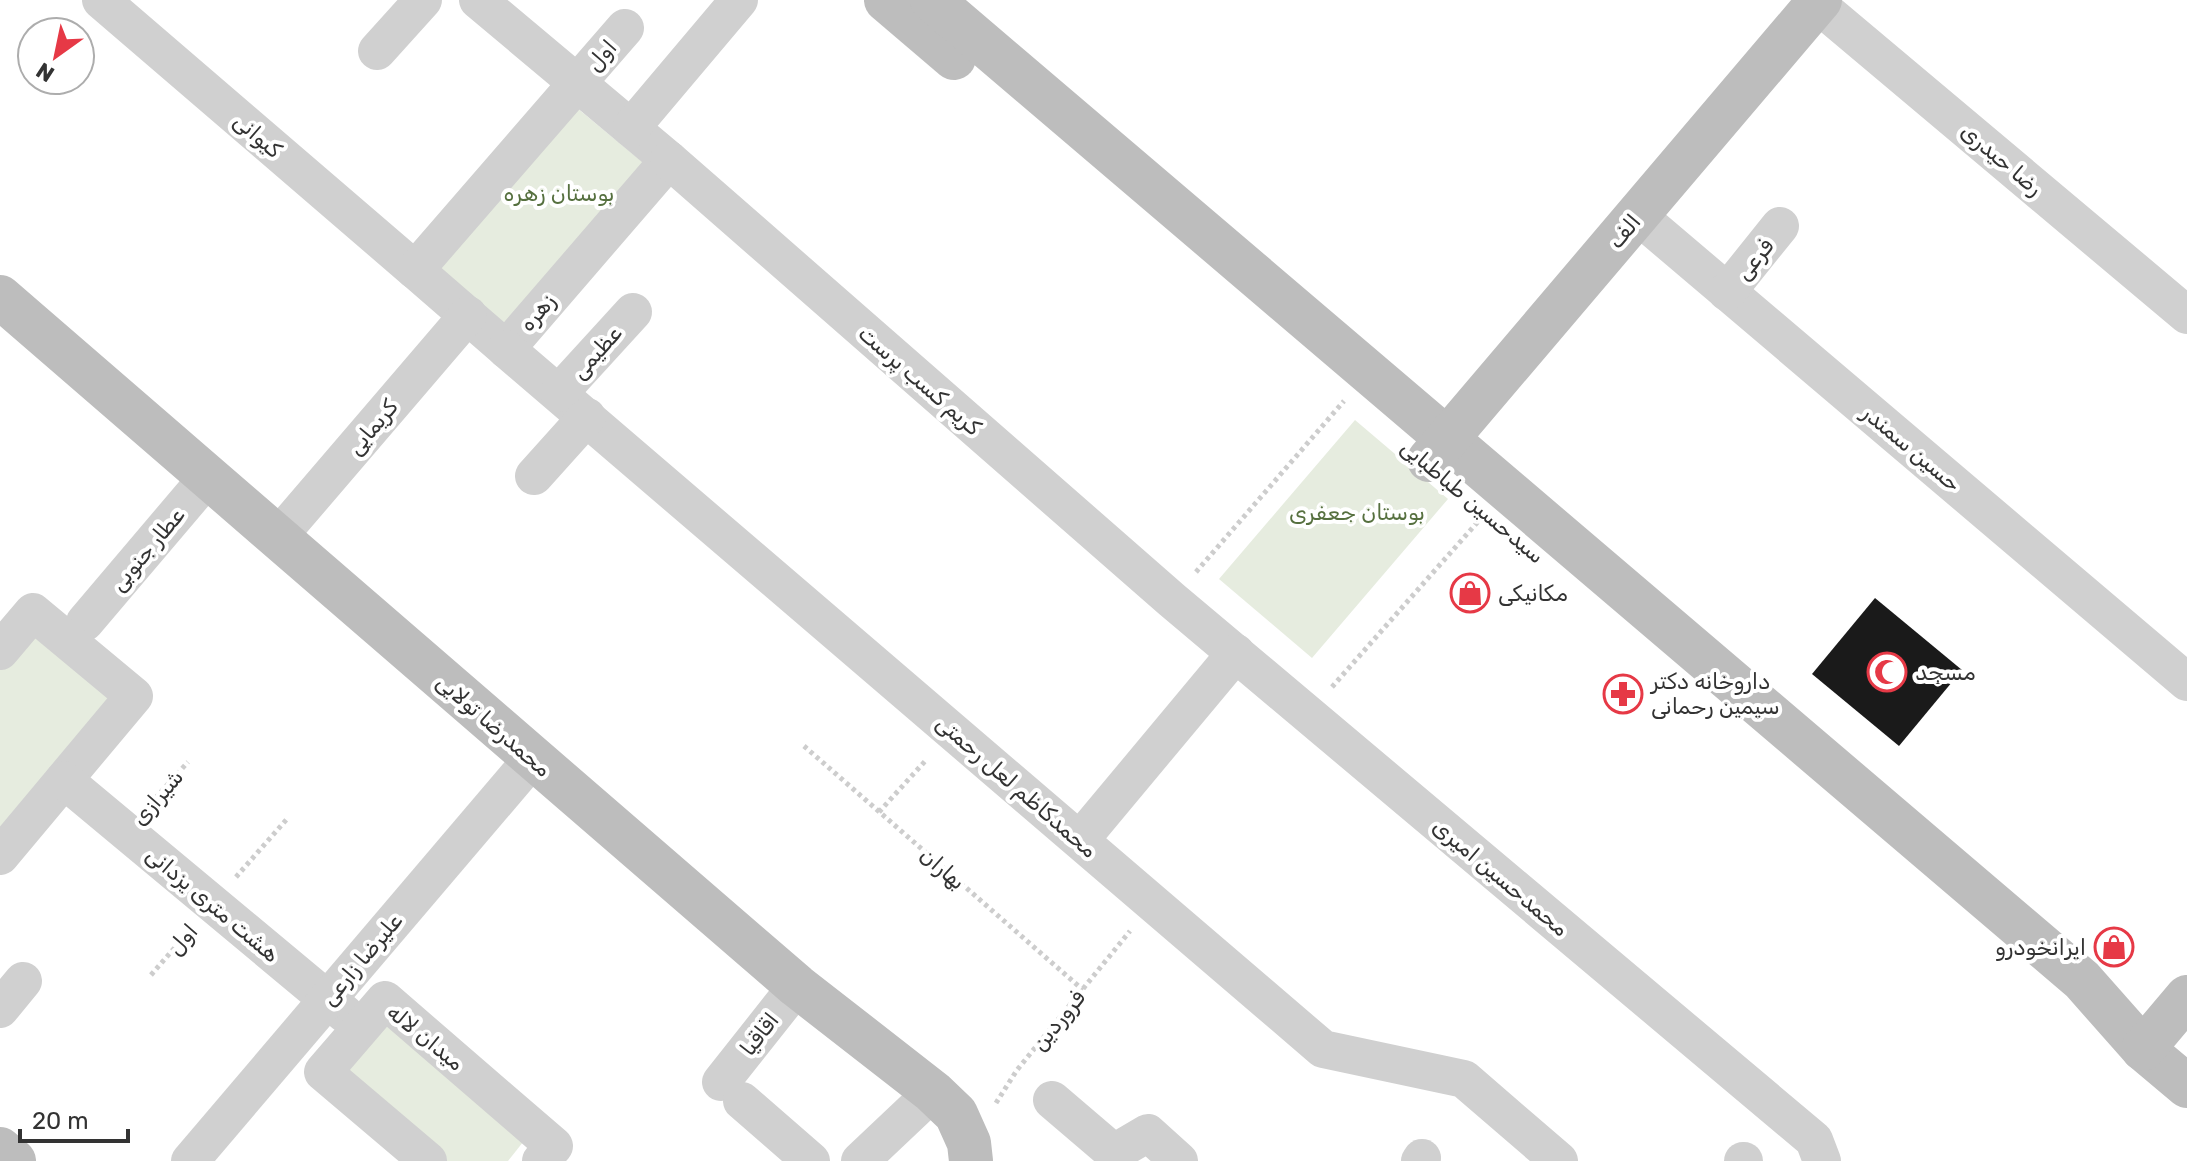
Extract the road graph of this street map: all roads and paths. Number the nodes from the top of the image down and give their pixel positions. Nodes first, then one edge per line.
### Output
1 (101, 0) edge
2 (423, 0) edge
3 (478, 0) edge
4 (739, 0) edge
5 (886, 0) edge
6 (932, 0) edge
7 (1819, 2) edge
8 (625, 28) dead end
9 (377, 51) dead end
10 (578, 82) junction
11 (631, 128) junction
12 (669, 160) junction
13 (1637, 215) junction
14 (1780, 226) dead end
15 (415, 270) junction
16 (1727, 292) junction
17 (0, 297) edge
18 (633, 312) dead end
19 (468, 315) junction
20 (2187, 315) edge
21 (506, 349) junction
22 (1349, 395) junction
23 (573, 405) junction
24 (1437, 450) junction
25 (534, 476) dead end
26 (208, 477) junction
27 (1486, 512) junction
28 (277, 538) junction
29 (1172, 600) junction
30 (85, 622) dead end
31 (0, 651) edge
32 (1236, 653) junction
33 (2187, 682) edge
34 (1308, 714) junction
35 (952, 730) junction
36 (804, 746) dead end
37 (533, 758) junction
38 (188, 762) dead end
39 (64, 780) junction
40 (879, 812) junction
41 (287, 819) dead end
42 (126, 832) junction
43 (1080, 840) junction
44 (0, 856) edge
45 (1153, 902) junction
46 (213, 904) junction
47 (151, 975) dead end
48 (797, 986) junction
49 (1083, 990) junction
50 (2187, 997) edge
51 (328, 999) junction
52 (362, 1027) junction
53 (2143, 1049) junction
54 (2187, 1086) edge
55 (933, 1092) junction
56 (1052, 1100) dead end
57 (0, 1149) edge
58 (970, 1152) edge
59 (14, 1161) edge
60 (190, 1161) edge
61 (428, 1161) edge
62 (541, 1161) edge
63 (811, 1161) edge
64 (860, 1161) edge
65 (1179, 1161) edge
66 (1559, 1161) edge
67 (1822, 1161) edge

1 - 15 street, کیوانی
2 - 9 street
3 - 10 street
4 - 11 street
5 - 22 street, سیدحسین طباطبایی
6 - 24 street, سیدحسین طباطبایی
7 - 13 street, الف
7 - 20 street, رضا حیدری
8 - 10 street, اول
10 - 11 street
10 - 15 street
11 - 12 street
12 - 21 street, زهره
12 - 29 street, کریم کسب پرست
13 - 16 street, حسین سمندر
13 - 24 street, الف
14 - 16 street, فرعی
15 - 19 street, زهره
16 - 33 street, حسین سمندر
17 - 26 street, محمدرضا تولایی
18 - 23 street, عظیمی
19 - 21 street, زهره
19 - 28 street, کریمایی
21 - 23 street, محمدکاظم لعل رحمتی
22 - 24 street, سیدحسین طباطبایی
22 - 29 path
23 - 25 street, عظیمی
23 - 35 street, محمدکاظم لعل رحمتی
24 - 27 street, سیدحسین طباطبایی
24 - 53 street, سیدحسین طباطبایی
26 - 28 street, محمدرضا تولایی
26 - 30 street, عطار جنوبی
27 - 34 path
27 - 53 street, سیدحسین طباطبایی
28 - 37 street, محمدرضا تولایی
29 - 32 street, محمدحسین امیری
31 - 39 street
32 - 34 street, محمدحسین امیری
32 - 43 street
34 - 67 street, محمدحسین امیری
35 - 40 path
35 - 43 street, محمدکاظم لعل رحمتی
36 - 40 path, بهاران
37 - 48 street, محمدرضا تولایی
37 - 51 street, علیرضا زارعی
38 - 42 path, شیرازی
39 - 42 street, هشت متری یزدانی
39 - 44 street
40 - 49 path, بهاران
41 - 46 path
42 - 46 street, هشت متری یزدانی
43 - 45 street, محمدکاظم لعل رحمتی
45 - 49 path, فروردین
45 - 66 street, محمدکاظم لعل رحمتی
46 - 47 path, اول
46 - 51 street, هشت متری یزدانی
48 - 55 street, محمدرضا تولایی
48 - 63 street, اقاقیا
49 - 58 path, فروردین
50 - 53 street
51 - 52 street, هشت متری یزدانی
51 - 60 street, علیرضا زارعی
52 - 61 street, میدان لاله
52 - 62 street, میدان لاله
53 - 54 street, سیدحسین طباطبایی
55 - 58 street, محمدرضا تولایی
55 - 64 street
56 - 65 street
57 - 59 street

